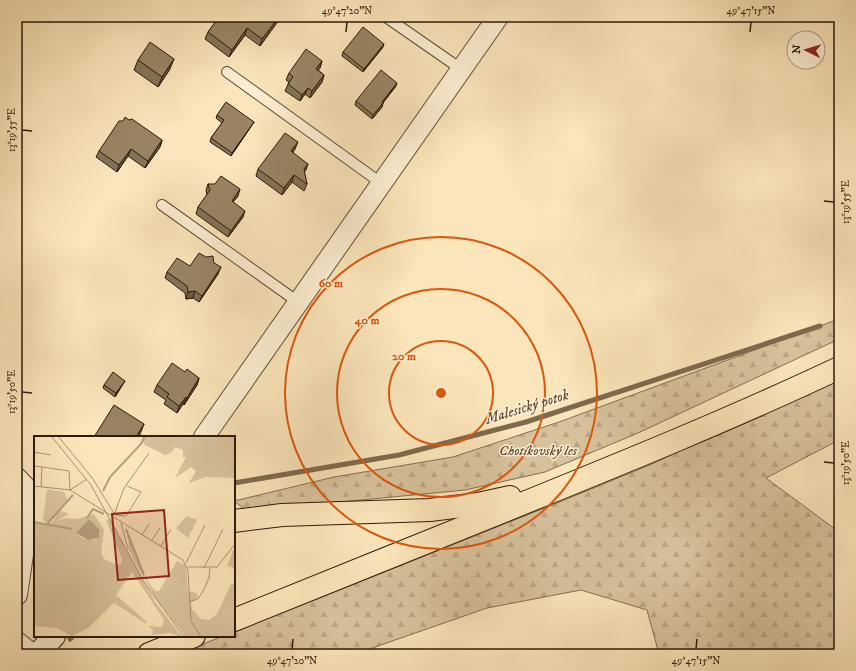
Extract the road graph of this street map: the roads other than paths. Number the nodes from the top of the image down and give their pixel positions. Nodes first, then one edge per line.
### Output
1 (386, 17) edge
2 (498, 17) edge
3 (461, 69) junction
4 (227, 72) dead end
5 (381, 183) junction
6 (162, 205) dead end
7 (298, 302) junction
8 (839, 368) edge
9 (205, 436) edge
10 (17, 478) edge
11 (574, 483) junction
12 (235, 521) edge
13 (17, 595) edge
14 (235, 620) edge
15 (53, 637) edge
16 (192, 637) edge
17 (17, 642) edge
18 (32, 654) edge
19 (38, 654) edge
20 (149, 654) edge

1 - 3 lane
2 - 3 street
3 - 5 street
4 - 5 lane
5 - 7 street
6 - 7 lane
7 - 9 street
8 - 11 main road
10 - 13 street
11 - 12 main road
11 - 14 main road
15 - 19 street
16 - 20 main road
17 - 18 street

